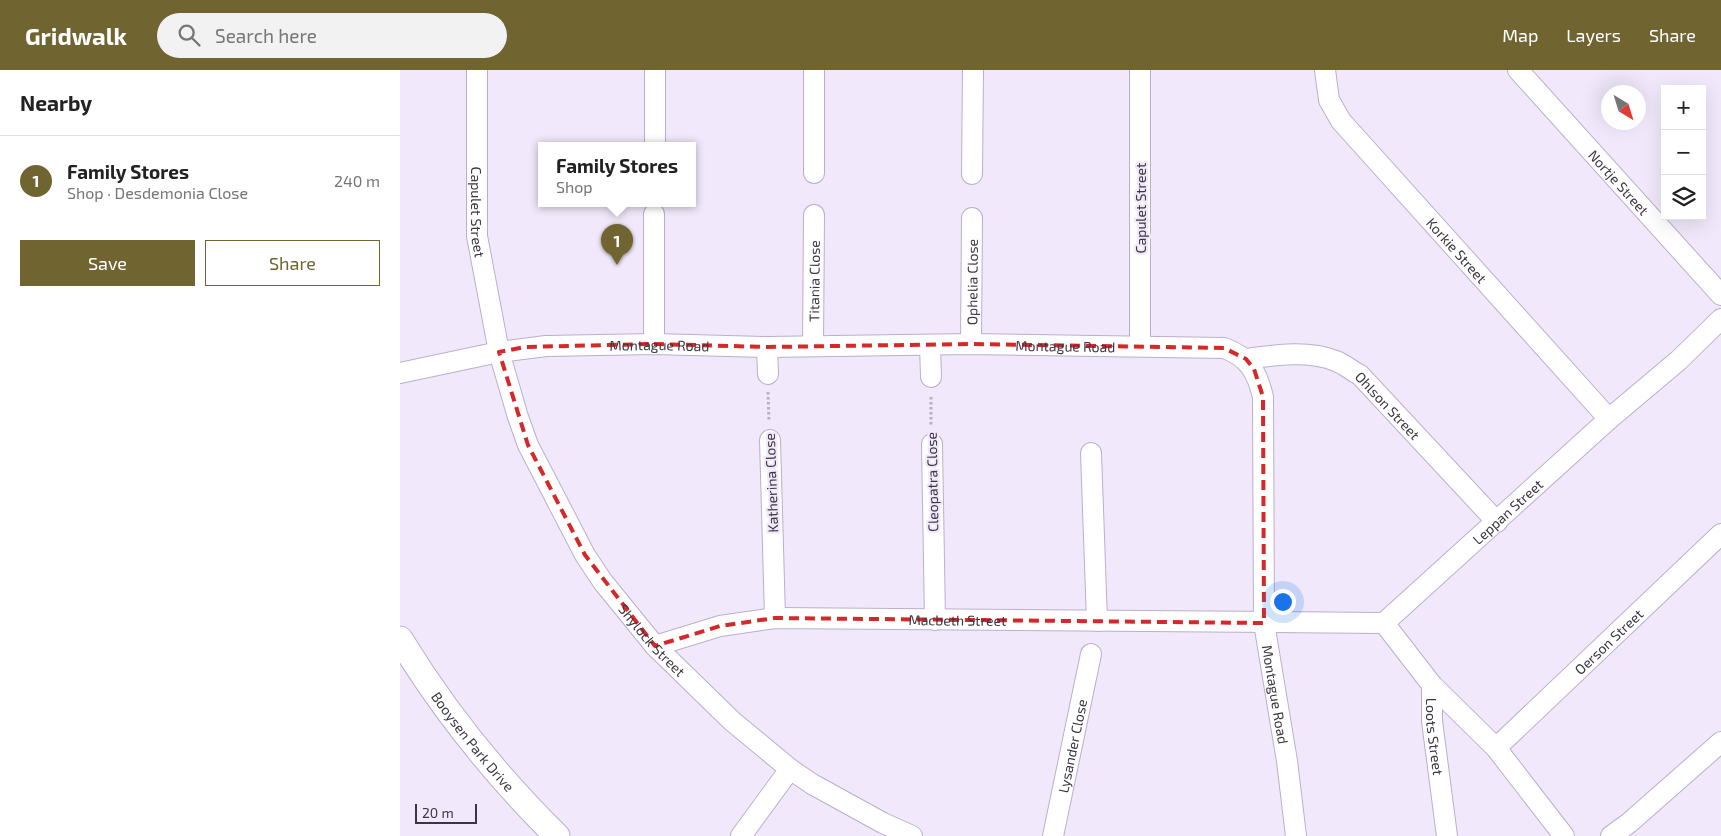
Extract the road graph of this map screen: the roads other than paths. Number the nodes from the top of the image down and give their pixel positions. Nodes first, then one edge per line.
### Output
1 (477, 70) edge
2 (655, 70) edge
3 (814, 70) edge
4 (973, 70) edge
5 (1140, 70) edge
6 (1324, 70) edge
7 (1518, 70) edge
8 (654, 142) edge
9 (814, 174) dead end
10 (972, 174) dead end
11 (654, 214) dead end
12 (814, 215) dead end
13 (972, 218) dead end
14 (1721, 295) edge
15 (1721, 320) edge
16 (654, 344) junction
17 (971, 344) junction
18 (930, 345) junction
19 (813, 346) junction
20 (1140, 346) junction
21 (767, 347) junction
22 (499, 352) junction
23 (1246, 359) junction
24 (400, 373) edge
25 (768, 374) road end
26 (931, 377) road end
27 (1609, 419) junction
28 (770, 440) road end
29 (932, 444) road end
30 (1092, 453) dead end
31 (1498, 522) junction
32 (1721, 534) edge
33 (775, 618) junction
34 (935, 620) junction
35 (1098, 621) junction
36 (1264, 623) junction
37 (1384, 623) junction
38 (400, 639) edge
39 (655, 646) junction
40 (1091, 654) dead end
41 (1432, 685) junction
42 (1721, 742) edge
43 (1496, 748) junction
44 (790, 769) junction
45 (557, 836) edge
46 (741, 836) edge
47 (912, 836) edge
48 (1053, 836) edge
49 (1296, 836) edge
50 (1447, 836) edge
51 (1564, 836) edge
52 (1610, 836) edge

1 - 22 street, Capulet Street
2 - 8 street
3 - 9 street
4 - 10 street
5 - 20 street, Capulet Street
6 - 27 street, Korkie Street
7 - 14 street, Nortje Street
11 - 16 street
12 - 19 street, Titania Close
13 - 17 street, Ophelia Close
15 - 27 street, Leppan Street
16 - 21 street, Montague Road
16 - 22 street, Montague Road
17 - 18 street, Montague Road
17 - 20 street, Montague Road
18 - 19 street, Montague Road
18 - 26 street
19 - 21 street, Montague Road
20 - 23 street, Montague Road
21 - 25 street
22 - 24 street, Montague Road
22 - 39 street, Shylock Street
23 - 31 street, Ohlson Street
23 - 36 street, Montague Road
27 - 31 street, Leppan Street
28 - 33 street, Katherina Close
29 - 34 street, Cleopatra Close
30 - 35 street
31 - 37 street, Leppan Street
32 - 43 street, Oerson Street
33 - 34 street, Macbeth Street
33 - 39 street, Macbeth Street
34 - 35 street, Macbeth Street
35 - 36 street, Macbeth Street
36 - 37 street
36 - 49 street, Montague Road
37 - 41 street, Loots Street
38 - 45 street, Booysen Park Drive
39 - 44 street, Shylock Street
40 - 48 street, Lysander Close
41 - 43 street
41 - 50 street, Loots Street
42 - 52 street
43 - 51 street
44 - 46 street
44 - 47 street, Shylock Street

